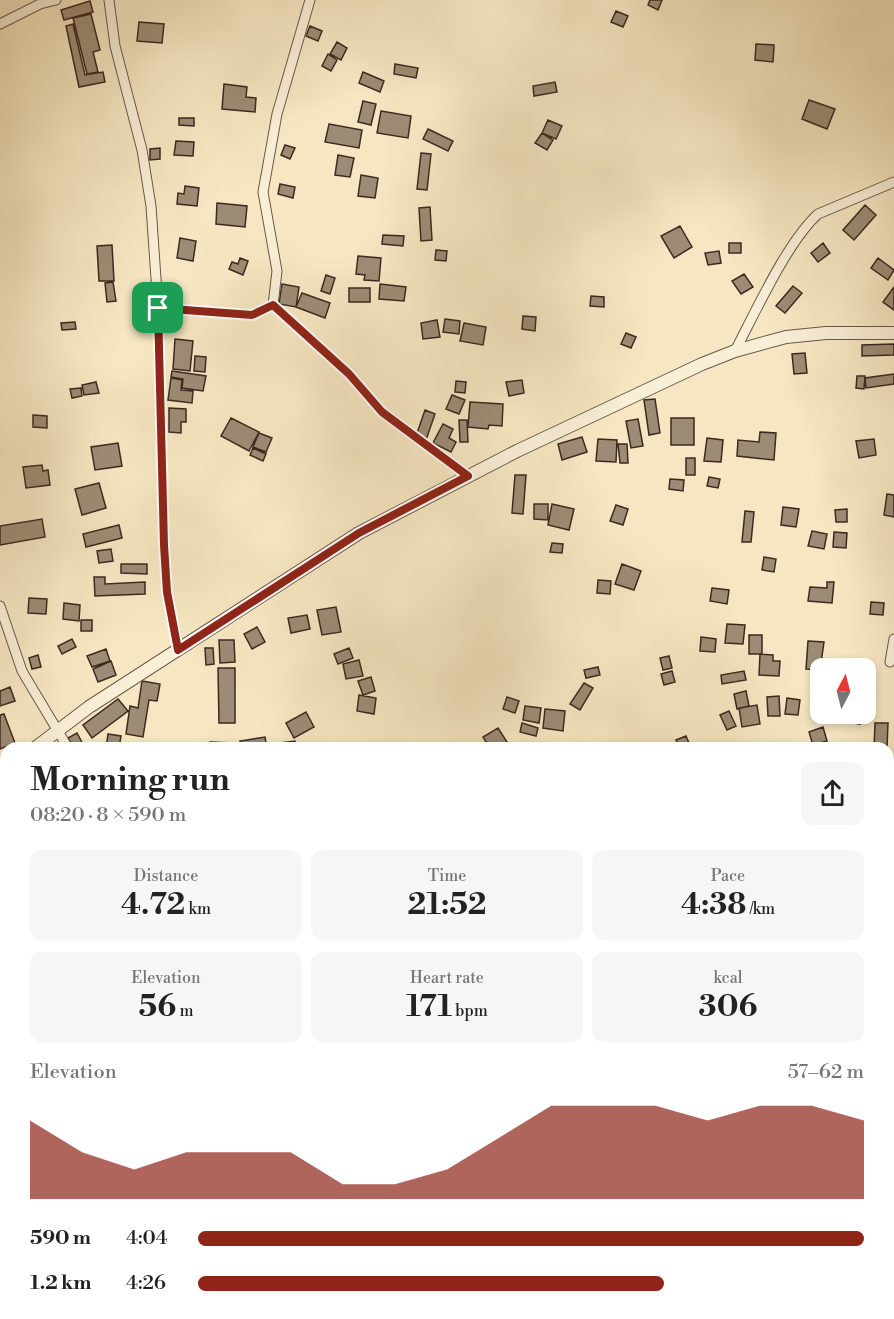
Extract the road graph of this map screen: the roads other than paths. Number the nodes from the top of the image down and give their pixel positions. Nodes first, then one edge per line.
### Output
1 (56, 0) edge
2 (109, 0) edge
3 (310, 0) edge
4 (0, 24) edge
5 (894, 182) edge
6 (273, 305) junction
7 (158, 308) junction
8 (894, 333) edge
9 (735, 351) junction
10 (468, 476) junction
11 (0, 606) edge
12 (894, 639) edge
13 (178, 650) junction
14 (890, 662) dead end
15 (56, 732) junction
16 (43, 742) edge
17 (64, 742) edge

1 - 4 street
2 - 7 street
3 - 6 street
5 - 9 street
6 - 7 street
6 - 10 street
7 - 13 street
8 - 9 street
9 - 10 street
10 - 13 street
11 - 15 street
12 - 14 street
13 - 15 street
15 - 16 street
15 - 17 street

